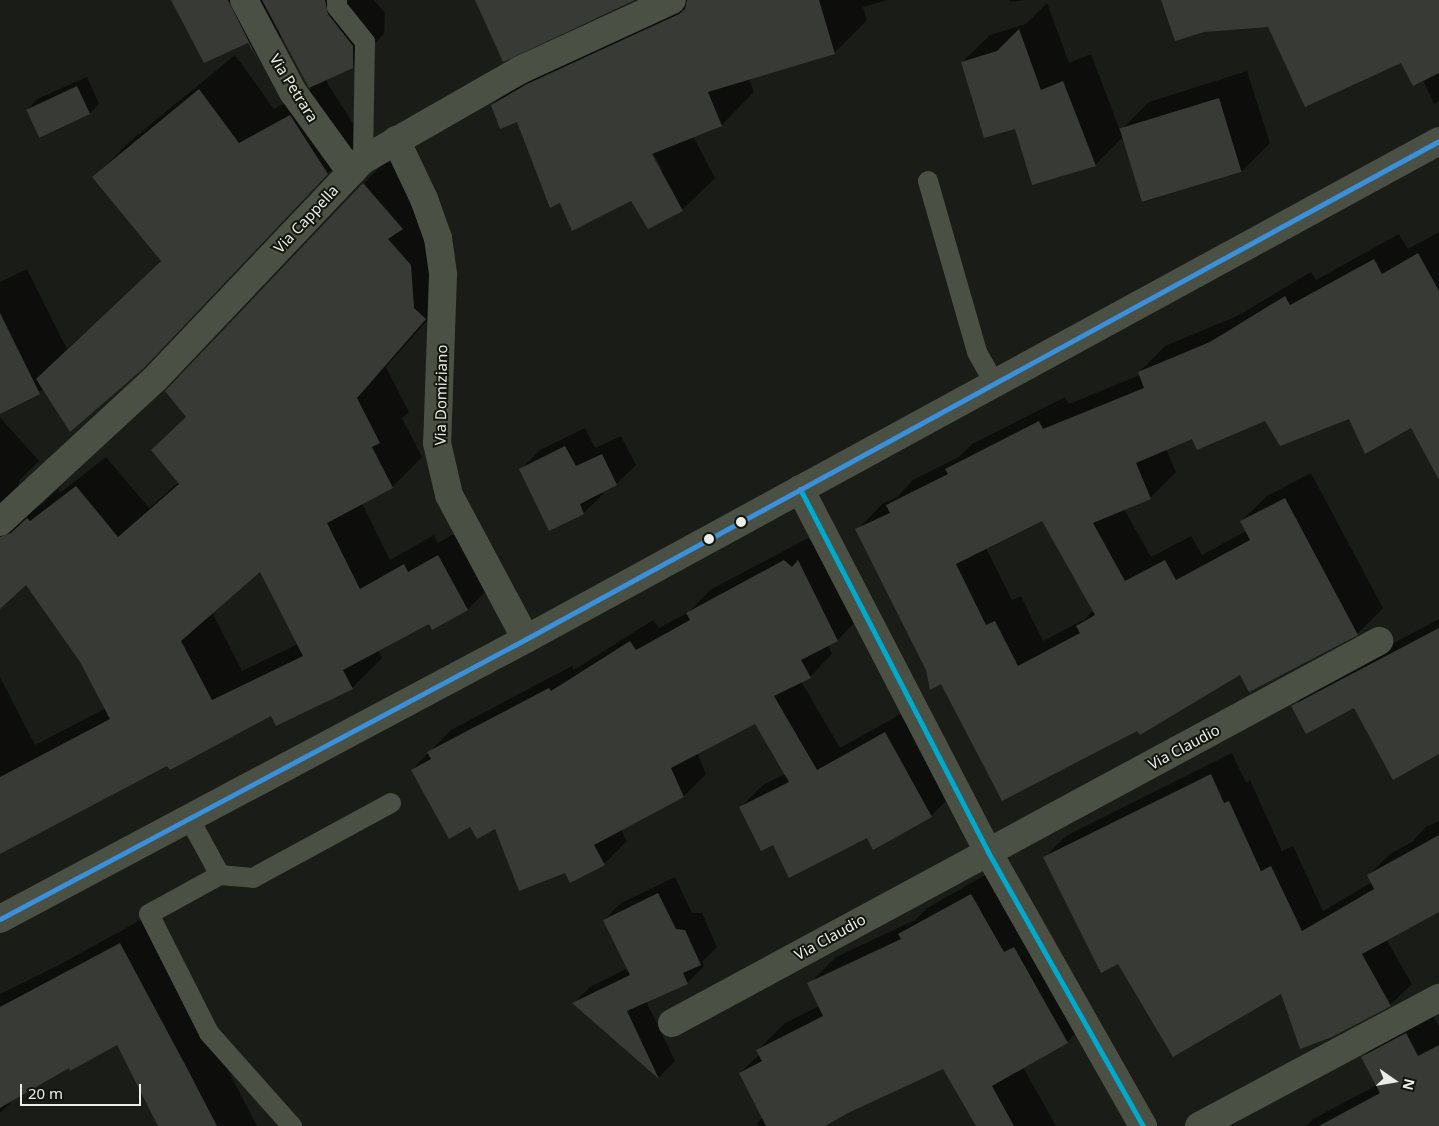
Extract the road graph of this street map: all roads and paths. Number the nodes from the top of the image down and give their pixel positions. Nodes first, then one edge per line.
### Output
1 (244, 0) edge
2 (337, 0) edge
3 (672, 0) edge
4 (396, 140) junction
5 (1439, 141) edge
6 (357, 166) junction
7 (928, 181) dead end
8 (994, 383) junction
9 (800, 489) junction
10 (0, 522) edge
11 (526, 639) junction
12 (1380, 642) dead end
13 (391, 803) dead end
14 (189, 818) junction
15 (988, 852) junction
16 (220, 875) junction
17 (0, 919) edge
18 (1439, 998) edge
19 (672, 1023) dead end
20 (292, 1126) edge
21 (1144, 1126) edge
22 (1199, 1126) edge

1 - 6 street, Via Petrara
2 - 6 lane
3 - 4 street, Via Cappella
4 - 6 street, Via Cappella
4 - 11 street, Via Domiziano
5 - 8 street
6 - 10 street, Via Cappella
7 - 8 lane
8 - 9 street
9 - 11 street
9 - 15 street
11 - 14 street
12 - 15 street, Via Claudio
13 - 16 lane
14 - 16 lane
14 - 17 street
15 - 19 street, Via Claudio
15 - 21 street
16 - 20 lane
18 - 22 street

